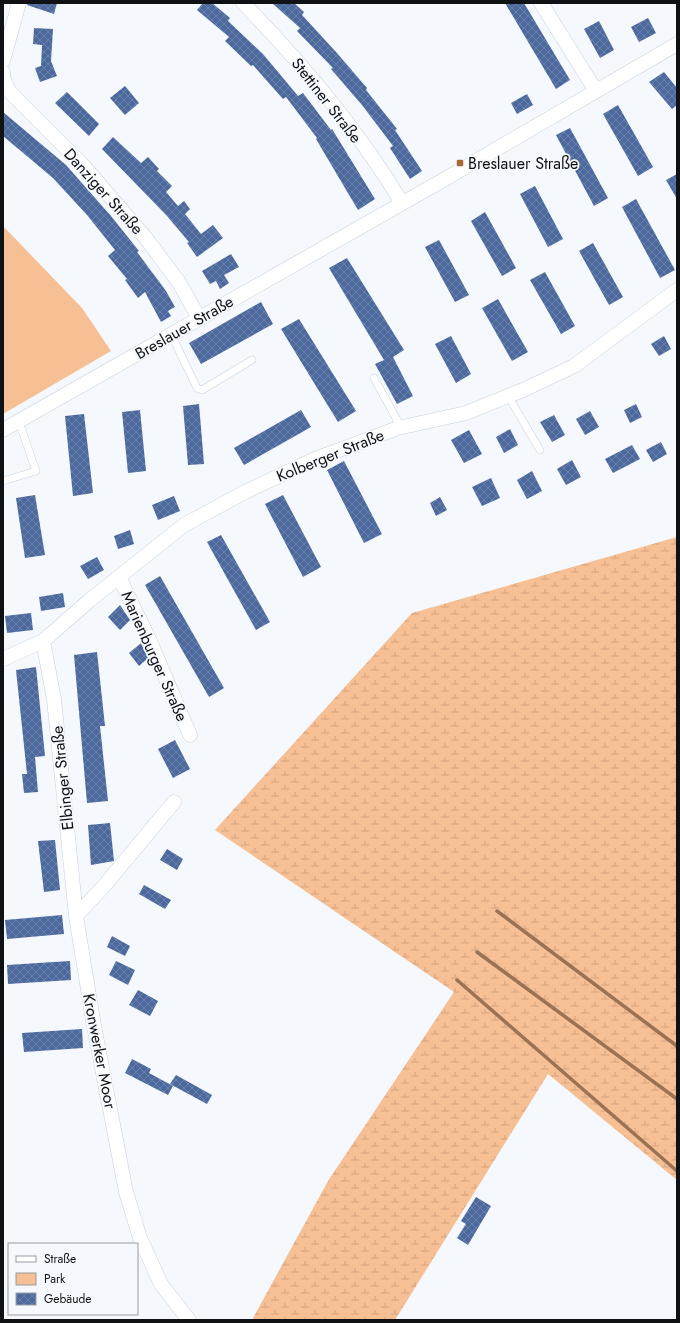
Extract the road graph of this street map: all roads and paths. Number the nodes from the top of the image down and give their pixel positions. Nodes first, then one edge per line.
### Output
1 (19, 3) edge
2 (243, 3) edge
3 (541, 3) edge
4 (677, 44) edge
5 (3, 61) edge
6 (3, 72) edge
7 (596, 91) junction
8 (402, 204) junction
9 (675, 294) edge
10 (199, 318) junction
11 (172, 334) junction
12 (252, 360) dead end
13 (374, 378) dead end
14 (508, 396) junction
15 (19, 422) junction
16 (401, 427) junction
17 (3, 430) edge
18 (540, 450) dead end
19 (3, 481) edge
20 (119, 577) junction
21 (43, 641) junction
22 (3, 659) edge
23 (190, 736) dead end
24 (174, 802) dead end
25 (76, 916) junction
26 (189, 1320) edge

1 - 5 street
2 - 8 street, Stettiner Straße
3 - 7 street
4 - 7 street, Breslauer Straße
6 - 10 street, Danziger Straße
7 - 8 street, Breslauer Straße
8 - 10 street, Breslauer Straße
9 - 14 street, Kolberger Straße
10 - 11 street, Breslauer Straße
11 - 12 lane
11 - 15 street, Breslauer Straße
13 - 16 lane
14 - 16 street, Kolberger Straße
14 - 18 lane
15 - 17 street, Breslauer Straße
15 - 19 lane
16 - 20 street, Kolberger Straße
20 - 21 street, Kolberger Straße
20 - 23 street, Marienburger Straße
21 - 22 street, Kolberger Straße
21 - 25 street, Elbinger Straße
24 - 25 street
25 - 26 street, Kronwerker Moor

